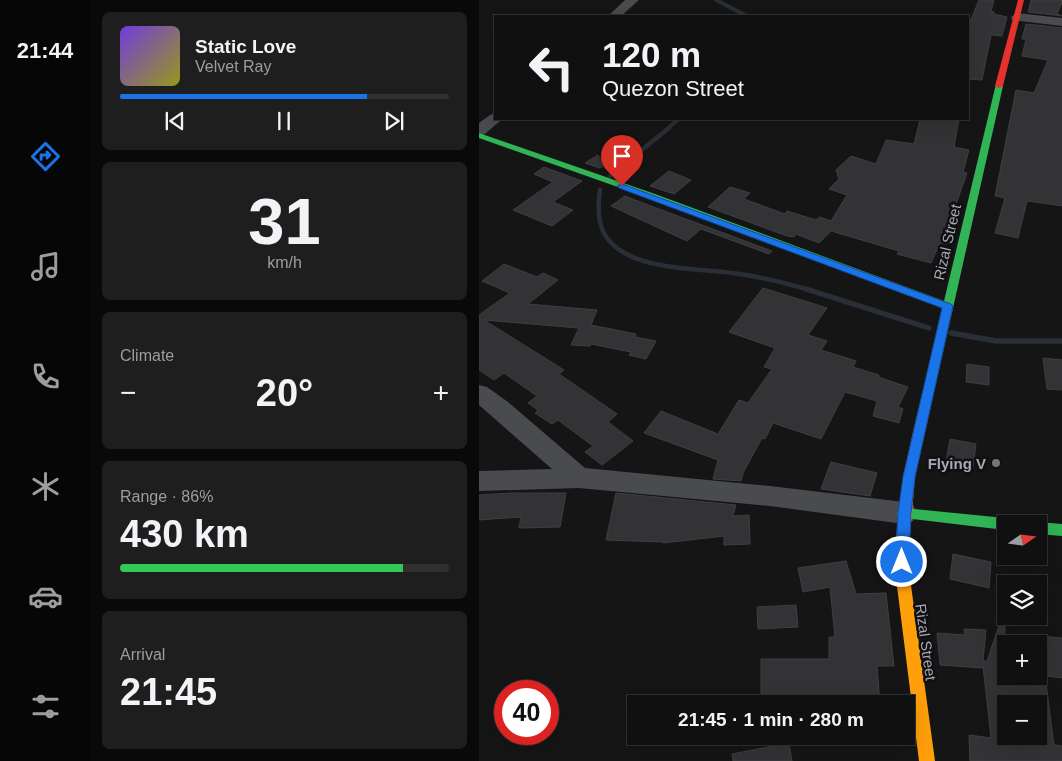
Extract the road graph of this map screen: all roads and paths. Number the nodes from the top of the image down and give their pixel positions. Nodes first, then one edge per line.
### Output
1 (633, 0) edge
2 (1021, 0) edge
3 (615, 15) edge
4 (1017, 17) junction
5 (1062, 22) edge
6 (494, 119) edge
7 (479, 131) edge
8 (479, 135) edge
9 (948, 306) junction
10 (479, 393) edge
11 (579, 478) junction
12 (479, 481) edge
13 (904, 513) junction
14 (997, 523) edge
15 (1047, 529) edge
16 (1062, 530) edge
17 (927, 761) edge

1 - 3 street
2 - 4 street, Rizal Street
4 - 5 street
4 - 9 street, Rizal Street
6 - 7 street
8 - 9 street
9 - 13 street, Rizal Street
10 - 11 street
11 - 12 street
11 - 13 street
13 - 14 street
13 - 17 street, Rizal Street
15 - 16 street

